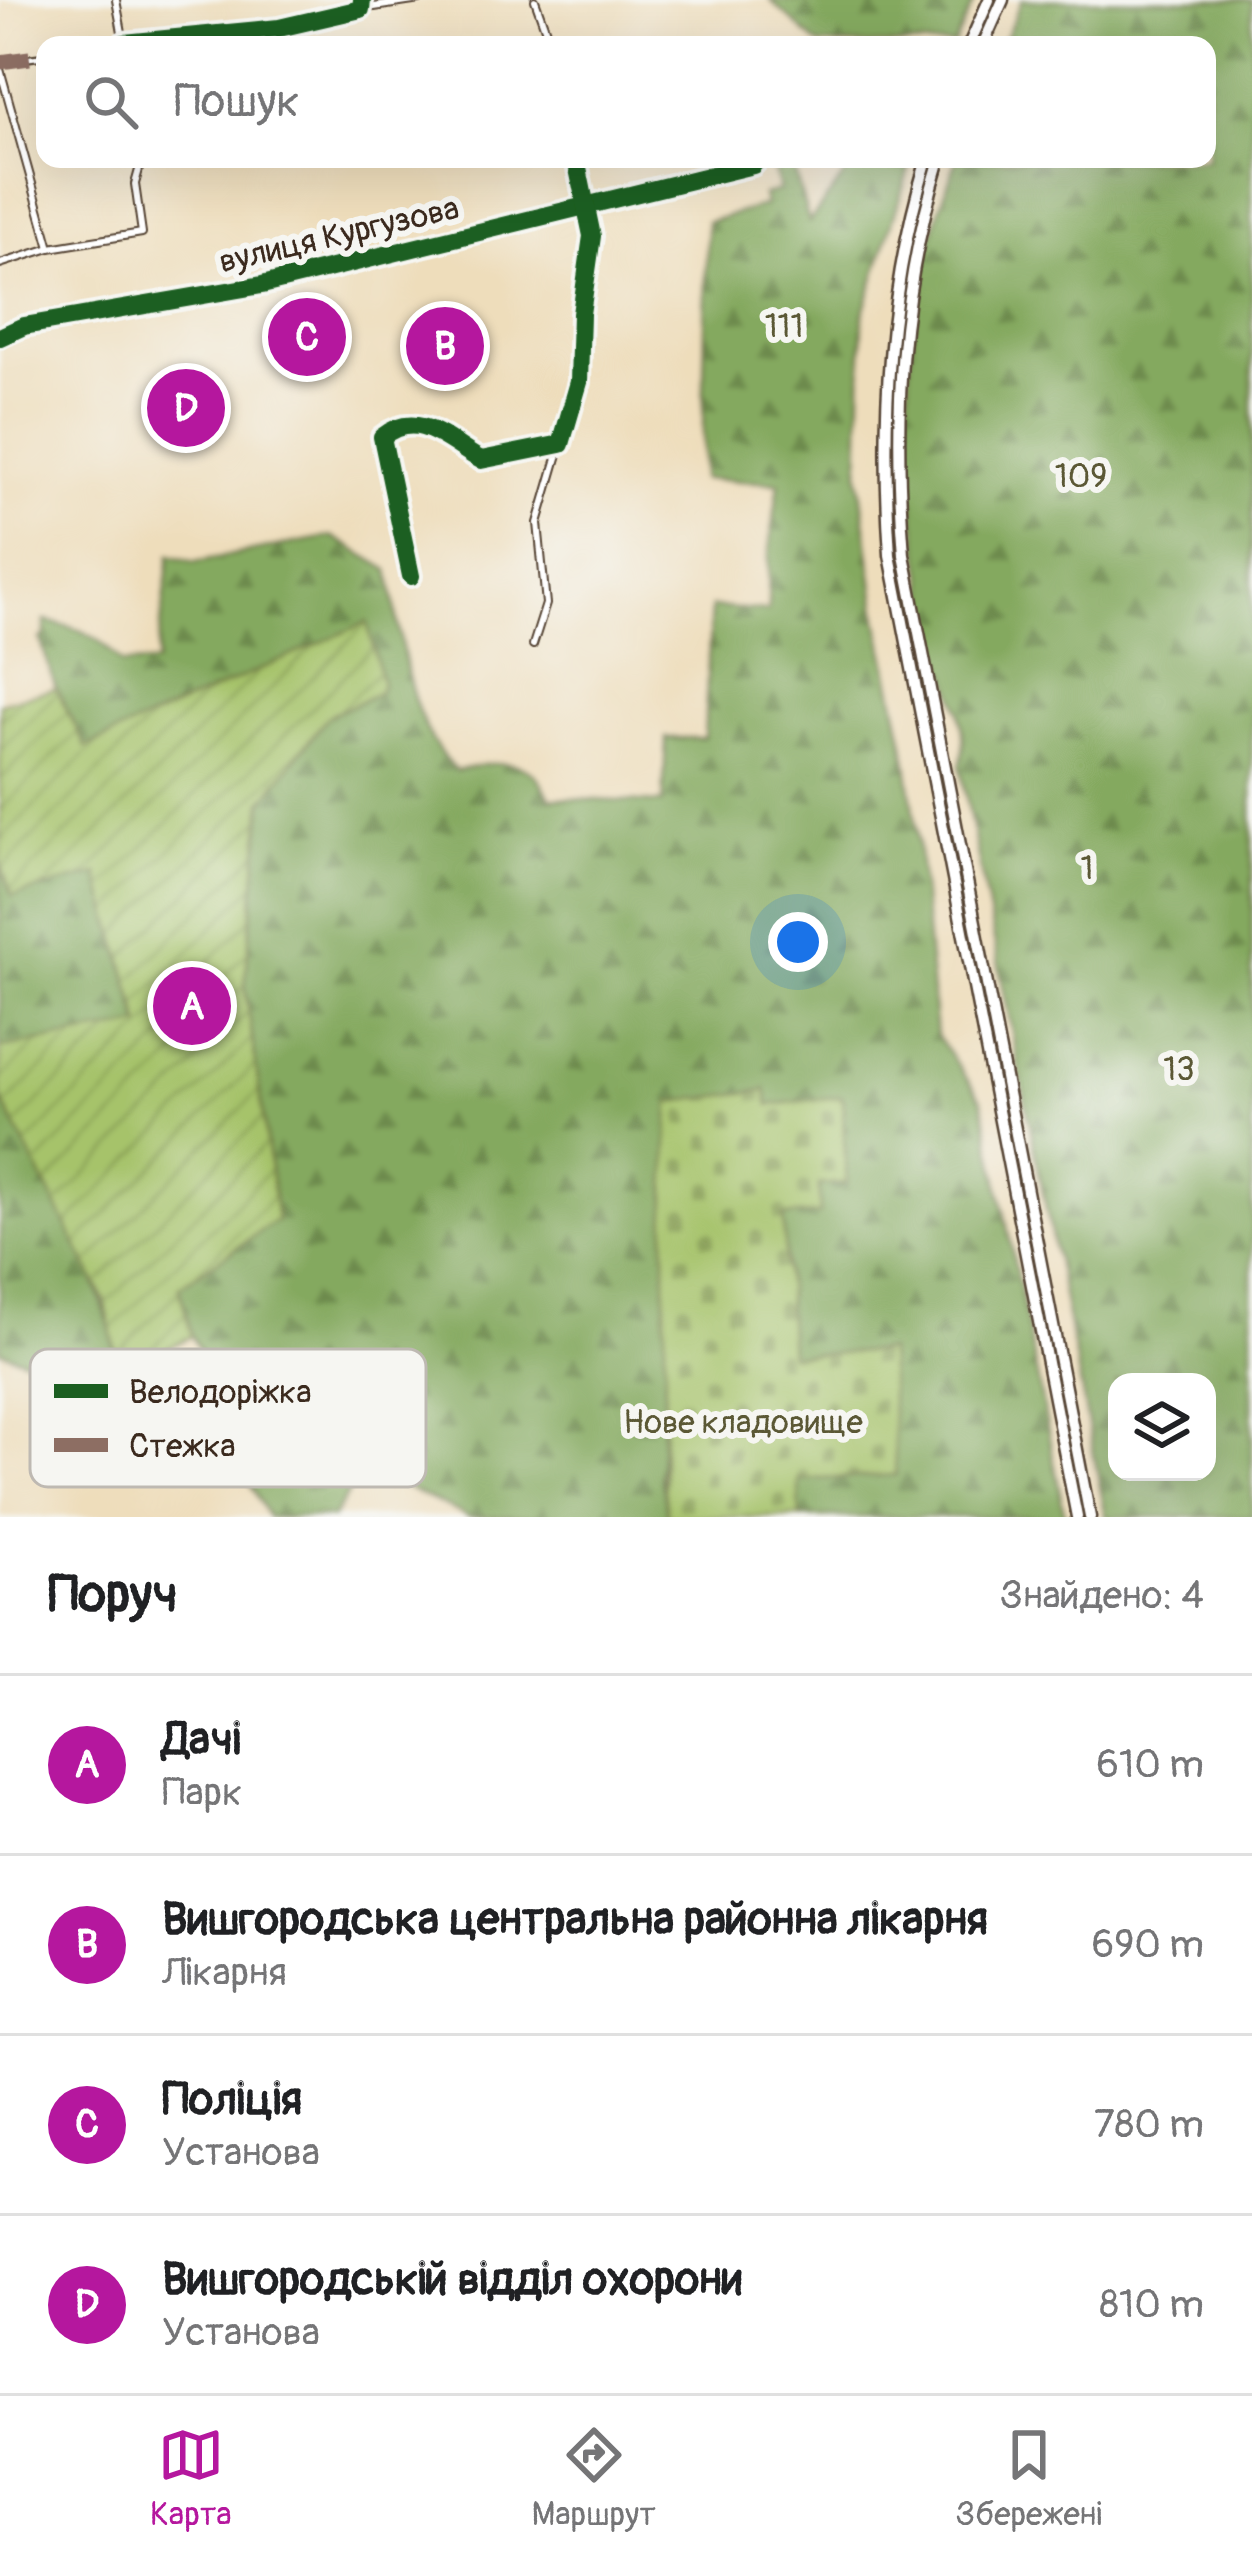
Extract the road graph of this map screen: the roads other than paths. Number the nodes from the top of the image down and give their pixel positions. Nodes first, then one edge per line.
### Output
1 (116, 0) edge
2 (420, 0) edge
3 (535, 0) edge
4 (989, 0) edge
5 (1003, 0) edge
6 (361, 5) edge
7 (123, 36) edge
8 (202, 36) edge
9 (548, 36) edge
10 (973, 36) edge
11 (987, 36) edge
12 (36, 58) edge
13 (0, 67) edge
14 (139, 168) edge
15 (578, 168) edge
16 (742, 168) edge
17 (925, 168) edge
18 (938, 168) edge
19 (585, 206) junction
20 (50, 248) junction
21 (0, 264) edge
22 (0, 334) edge
23 (560, 444) junction
24 (411, 576) dead end
25 (533, 645) dead end
26 (1077, 1517) edge
27 (1090, 1517) edge

1 - 7 street
2 - 6 street
3 - 9 street
4 - 10 main road
5 - 11 main road
6 - 8 street
12 - 13 street
13 - 20 street
14 - 20 street
15 - 19 street
16 - 19 street, вулиця Кургузова
17 - 26 main road
18 - 27 main road
19 - 22 street, вулиця Кургузова
19 - 23 street
20 - 21 street
23 - 24 street
23 - 25 street

